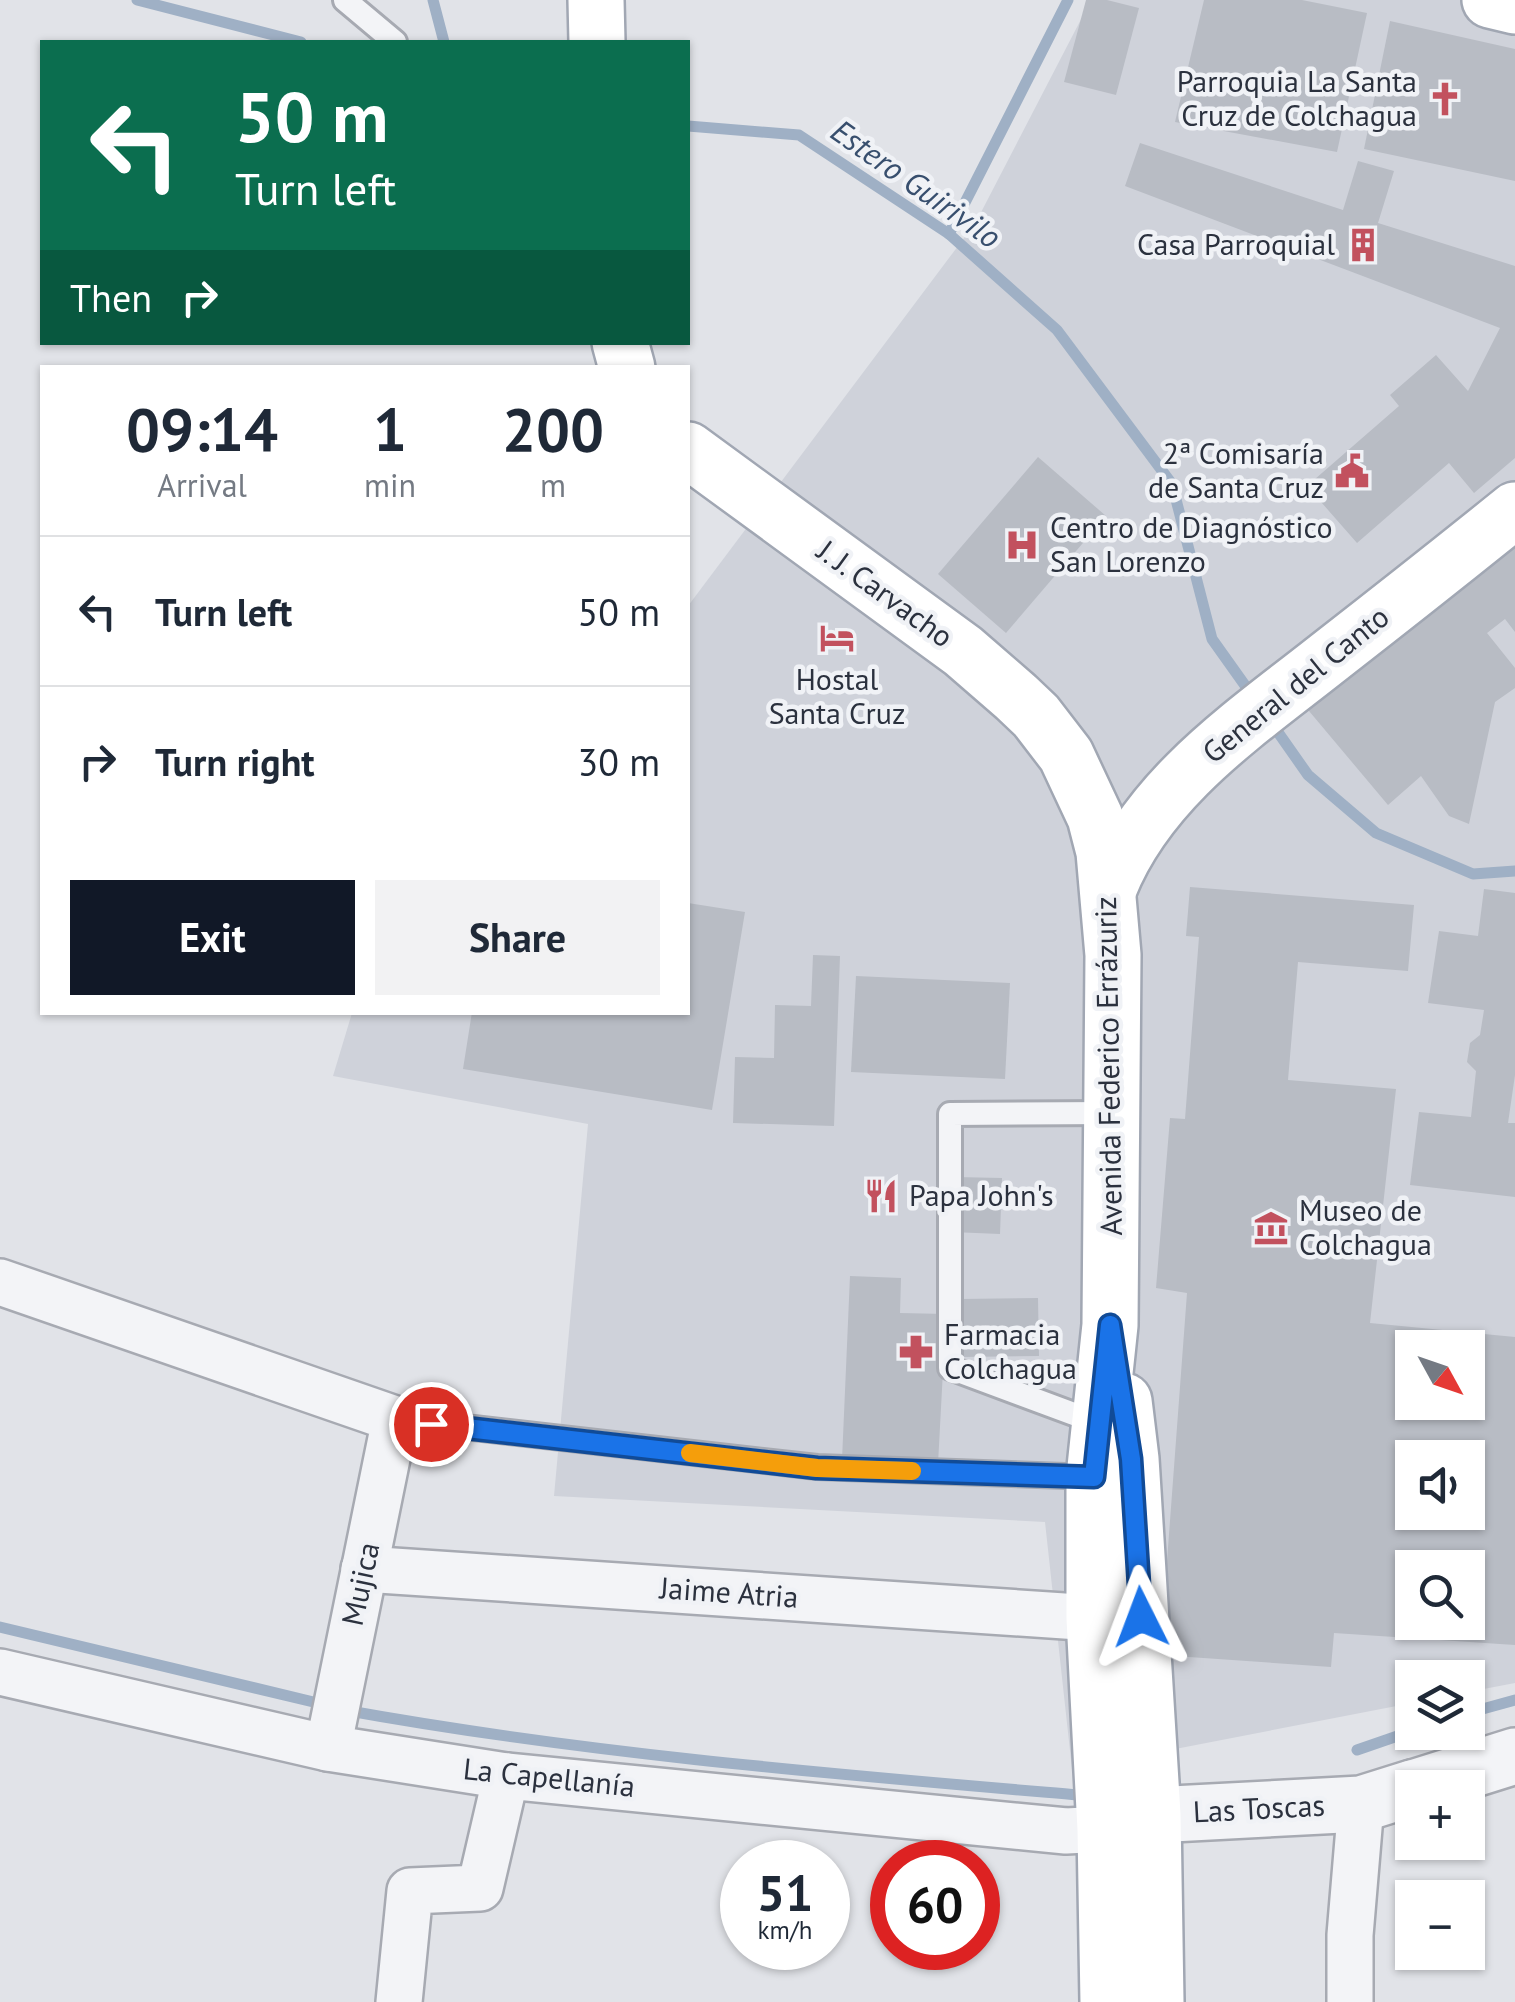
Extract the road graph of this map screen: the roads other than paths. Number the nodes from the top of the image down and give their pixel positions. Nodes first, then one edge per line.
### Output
1 (344, 0) edge
2 (596, 0) edge
3 (1490, 0) edge
4 (1515, 6) edge
5 (393, 40) edge
6 (598, 40) edge
7 (690, 451) edge
8 (1515, 510) edge
9 (1066, 754) junction
10 (1196, 766) junction
11 (1108, 888) junction
12 (1112, 1113) junction
13 (0, 1282) edge
14 (1110, 1325) junction
15 (394, 1420) junction
16 (1098, 1423) junction
17 (1094, 1477) junction
18 (364, 1569) junction
19 (1094, 1618) junction
20 (0, 1672) edge
21 (332, 1722) junction
22 (1515, 1756) edge
23 (1470, 1770) edge
24 (506, 1776) junction
25 (1395, 1794) edge
26 (1361, 1804) junction
27 (1129, 1822) junction
28 (399, 2002) edge
29 (1108, 2002) edge
30 (1156, 2002) edge
31 (1350, 2002) edge

1 - 5 lane
2 - 6 main road
3 - 4 main road
7 - 9 main road, J. J. Carvacho
8 - 10 main road, General del Canto
9 - 10 main road
9 - 11 main road, Avenida Federico Errázuriz
10 - 11 main road, General del Canto
11 - 12 main road, Avenida Federico Errázuriz
12 - 14 main road, Avenida Federico Errázuriz
12 - 16 lane
13 - 15 street
14 - 16 main road, Avenida Federico Errázuriz
14 - 27 main road, Avenida Federico Errázuriz
15 - 17 lane
15 - 18 street, Mujica
16 - 17 main road, Avenida Federico Errázuriz
17 - 19 main road, Avenida Federico Errázuriz
18 - 19 street, Jaime Atria
18 - 21 street, Mujica
19 - 27 main road, Avenida Federico Errázuriz
20 - 21 street, La Capellanía
21 - 24 street, La Capellanía
22 - 23 street, Las Toscas
24 - 27 street, La Capellanía
24 - 28 street
25 - 26 street, Las Toscas
26 - 27 street, Las Toscas
26 - 31 street
27 - 29 main road, Avenida Federico Errázuriz
27 - 30 main road, Avenida Federico Errázuriz

